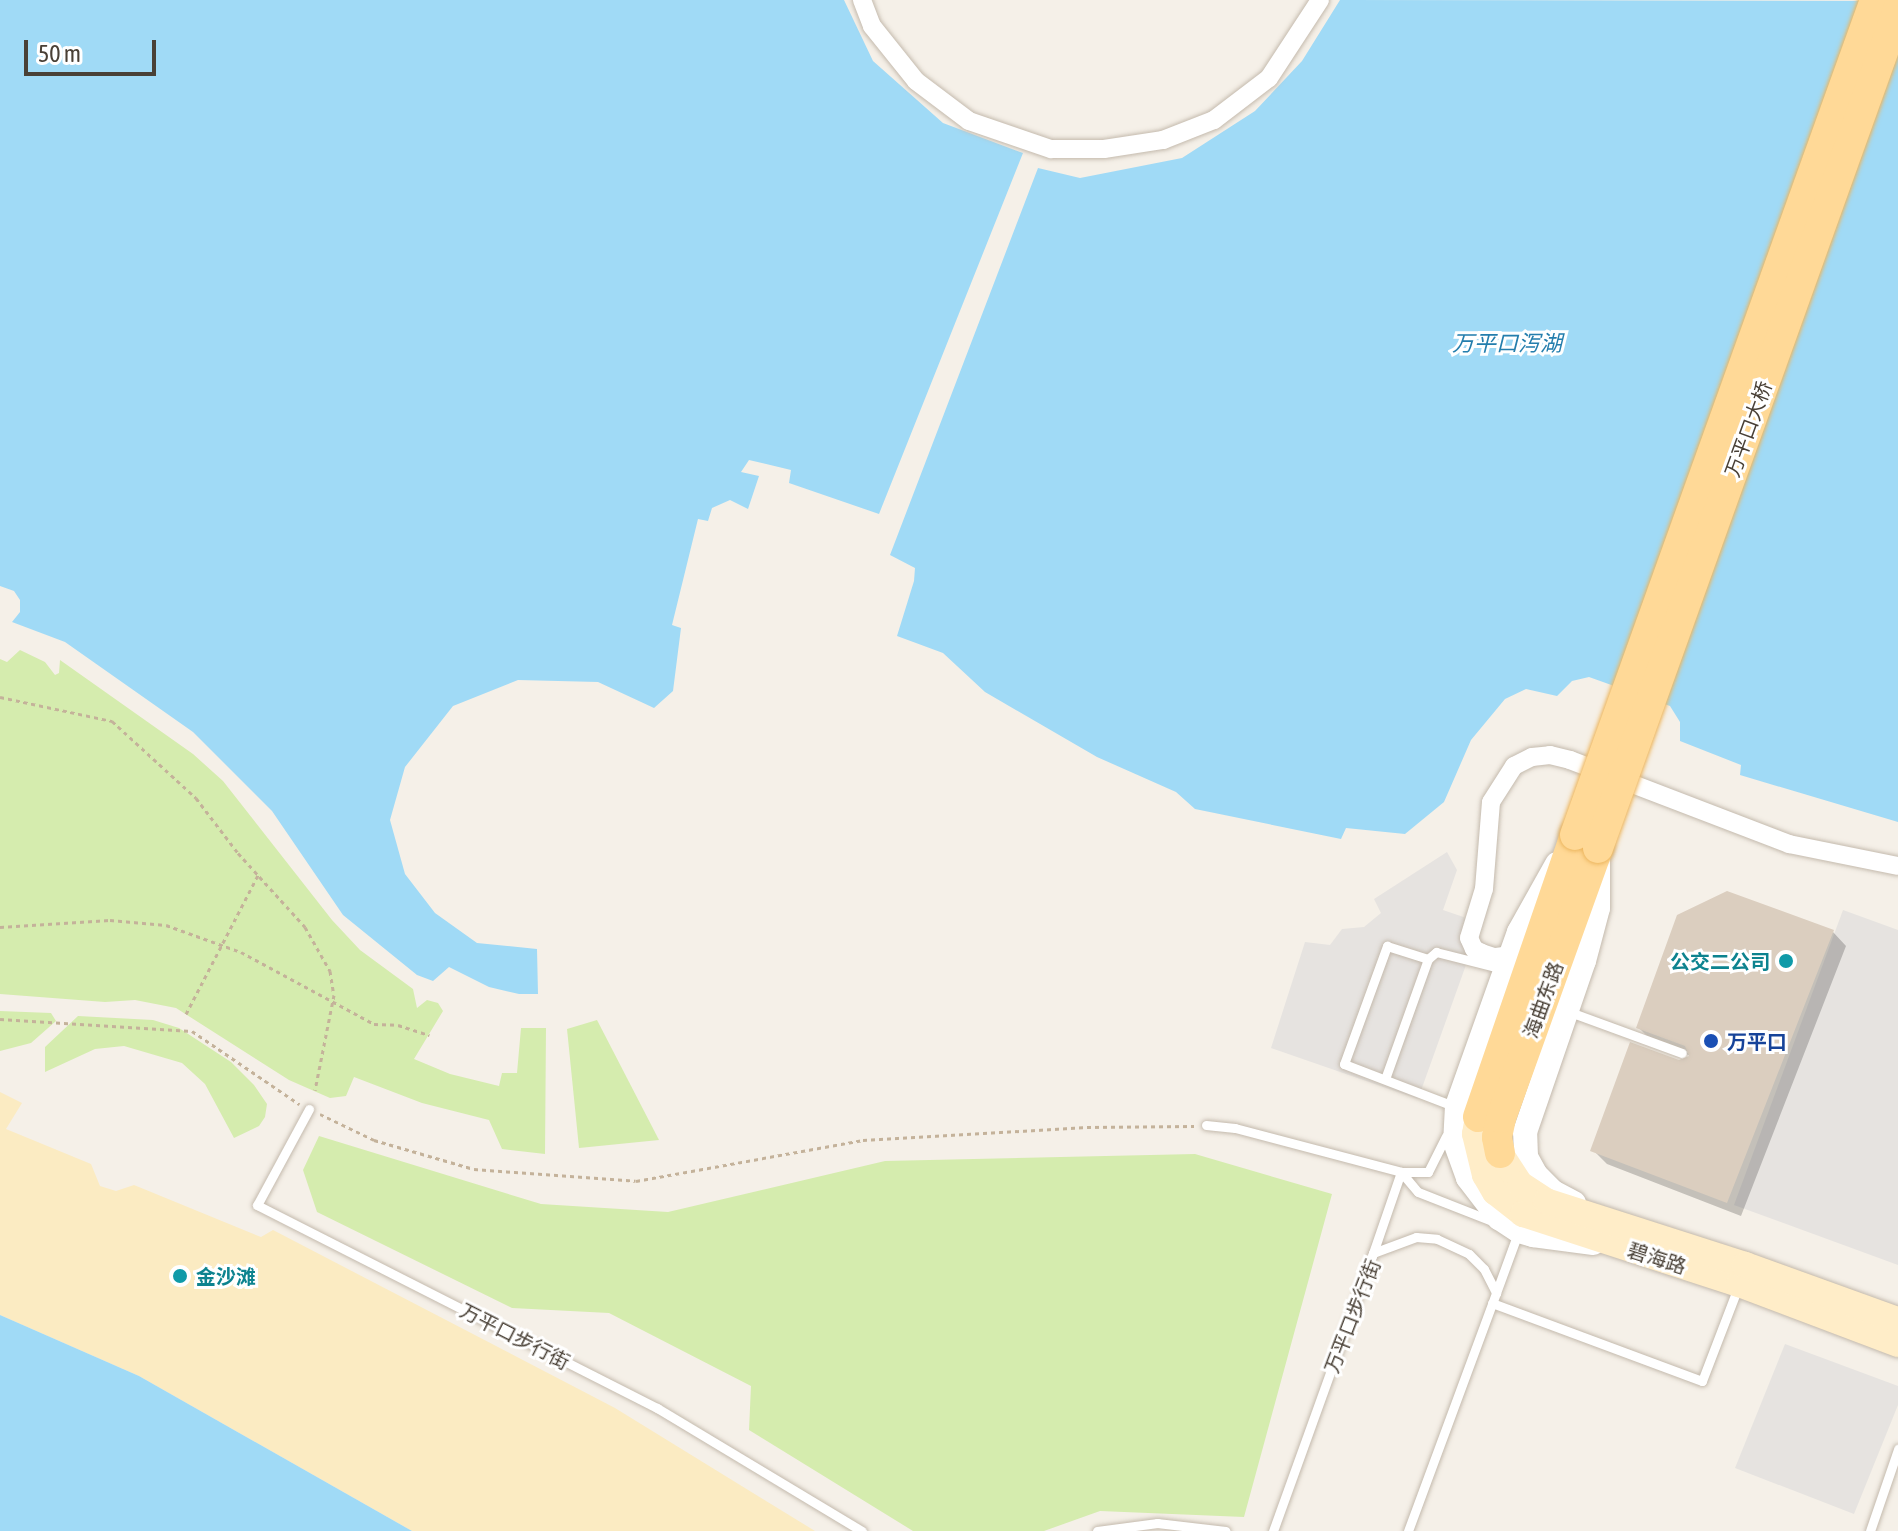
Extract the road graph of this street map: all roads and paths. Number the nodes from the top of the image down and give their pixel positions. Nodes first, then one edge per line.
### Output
1 (862, 0) edge
2 (1320, 0) edge
3 (1875, 0) edge
4 (1898, 10) edge
5 (0, 697) edge
6 (1586, 842) junction
7 (1898, 866) edge
8 (259, 873) junction
9 (0, 927) edge
10 (1428, 959) junction
11 (1509, 962) junction
12 (1567, 1011) junction
13 (186, 1014) dead end
14 (0, 1019) edge
15 (429, 1035) dead end
16 (1682, 1053) dead end
17 (1385, 1079) junction
18 (315, 1090) dead end
19 (309, 1109) junction
20 (1467, 1111) junction
21 (1206, 1125) joint
22 (1500, 1153) joint
23 (1401, 1172) junction
24 (1597, 1216) junction
25 (1519, 1231) junction
26 (1614, 1244) junction
27 (1371, 1259) junction
28 (1742, 1275) junction
29 (1494, 1298) junction
30 (1898, 1320) edge
31 (1898, 1344) edge
32 (1898, 1449) edge
33 (862, 1531) edge
34 (1097, 1531) edge
35 (1226, 1531) edge
36 (1273, 1531) edge
37 (1408, 1531) edge
38 (1870, 1531) edge

1 - 2 street
3 - 6 main road, 万平口大桥, bridge
4 - 6 main road, 万平口大桥, bridge
5 - 8 path
6 - 11 street
6 - 12 street
6 - 20 main road, 海曲东路
6 - 22 main road, 海曲东路
7 - 11 street
8 - 13 path
8 - 18 path
9 - 15 path
10 - 11 lane
10 - 17 lane
10 - 17 lane
11 - 20 street
12 - 16 lane
12 - 24 street
14 - 19 path
17 - 20 lane
19 - 21 path
19 - 33 lane, 万平口步行街
20 - 23 lane
20 - 25 street
20 - 26 main road, 碧海路
21 - 23 lane
22 - 24 main road, 碧海路
23 - 25 lane
23 - 27 lane
24 - 28 main road, 碧海路
25 - 26 street
25 - 29 lane
26 - 28 main road, 碧海路
27 - 29 lane, 万平口步行街
27 - 36 lane, 万平口步行街
28 - 29 lane
28 - 30 main road, 碧海路
28 - 31 main road, 碧海路
29 - 37 lane
32 - 38 lane
34 - 35 lane

